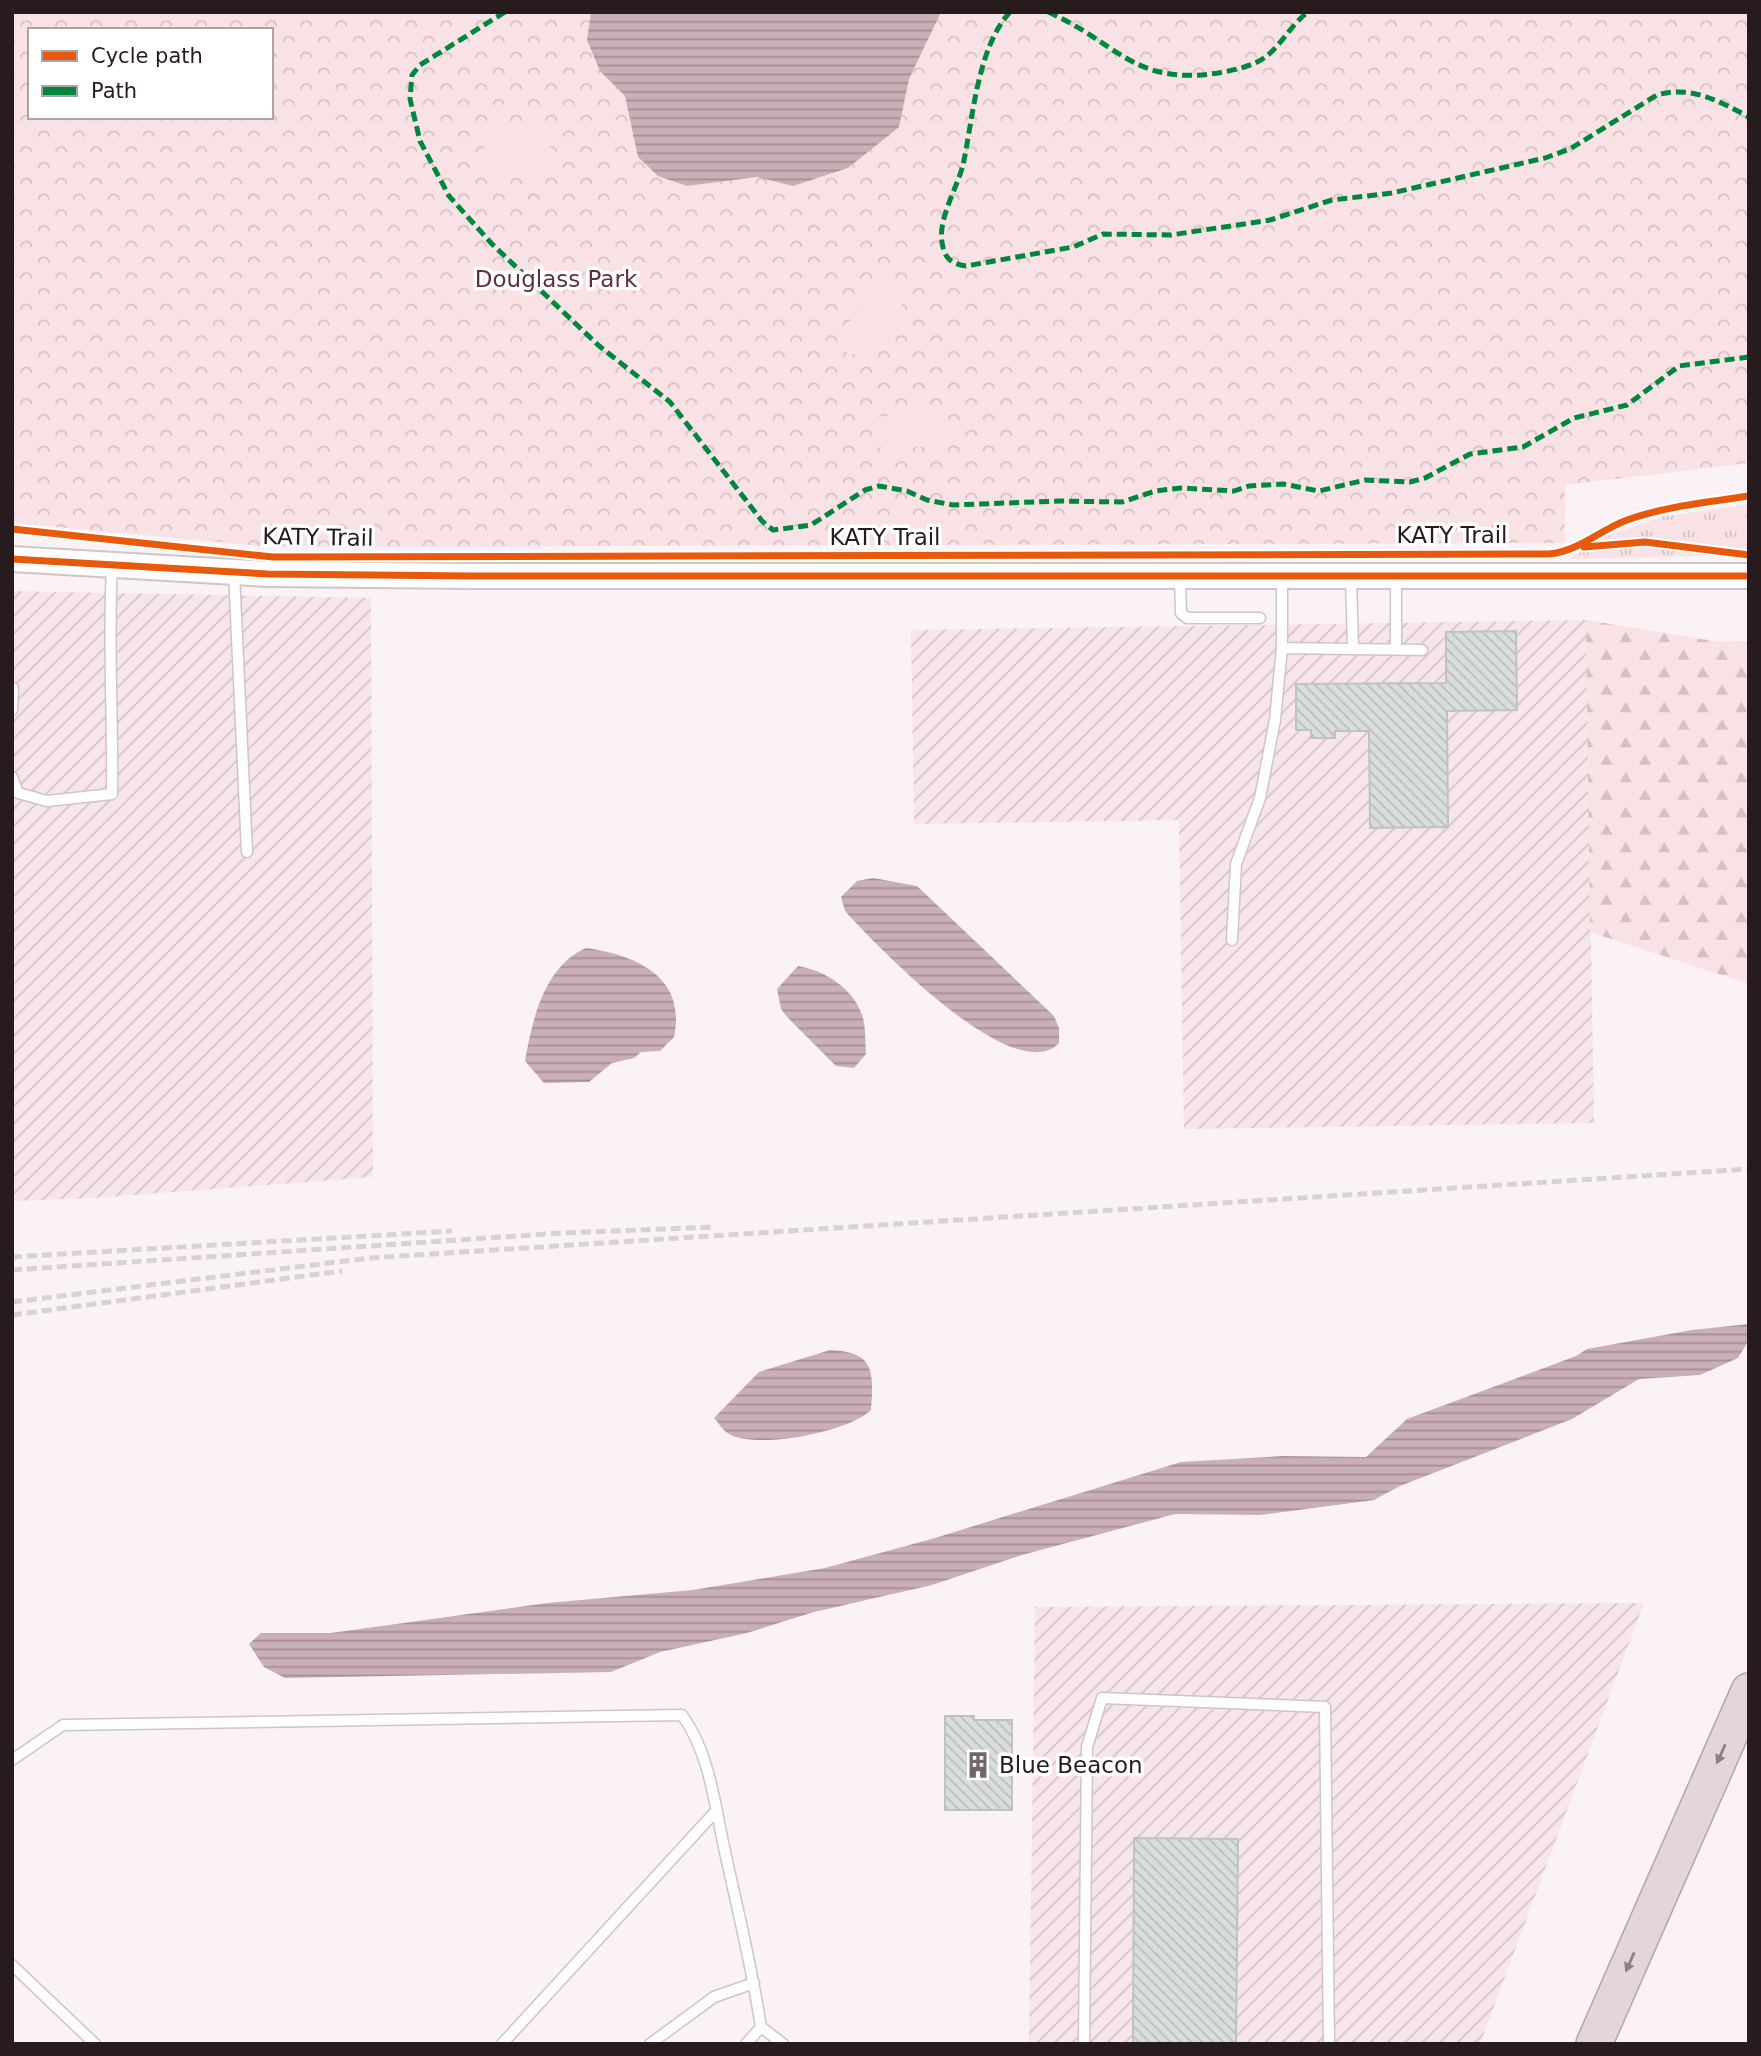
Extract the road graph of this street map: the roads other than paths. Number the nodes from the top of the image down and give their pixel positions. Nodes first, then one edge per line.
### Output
1 (12, 559) edge
2 (113, 565) junction
3 (233, 572) junction
4 (1396, 575) junction
5 (1180, 576) junction
6 (1282, 576) junction
7 (1351, 576) junction
8 (1749, 576) edge
9 (1261, 618) dead end
10 (1282, 648) junction
11 (1353, 649) junction
12 (1396, 649) junction
13 (1422, 650) dead end
14 (13, 688) edge
15 (12, 710) edge
16 (12, 777) edge
17 (247, 852) dead end
18 (1232, 940) dead end
19 (1749, 1691) edge
20 (12, 1760) edge
21 (716, 1811) junction
22 (12, 1965) edge
23 (754, 1983) junction
24 (761, 2027) junction
25 (94, 2044) edge
26 (502, 2044) edge
27 (650, 2044) edge
28 (746, 2044) edge
29 (783, 2044) edge
30 (1084, 2044) edge
31 (1329, 2044) edge
32 (1594, 2044) edge

1 - 2 street
2 - 3 street
2 - 16 lane
3 - 5 street
3 - 17 lane
4 - 7 street
4 - 8 street
4 - 12 lane
5 - 6 street
5 - 9 lane
6 - 7 street
6 - 10 lane
7 - 11 lane
10 - 11 lane
10 - 18 lane
11 - 12 lane
12 - 13 lane
14 - 15 lane
19 -> 32 highway
20 - 21 lane
21 - 23 lane
21 - 26 lane
22 - 25 lane
23 - 24 lane
23 - 27 lane
24 - 28 lane
24 - 29 lane
30 - 31 lane

